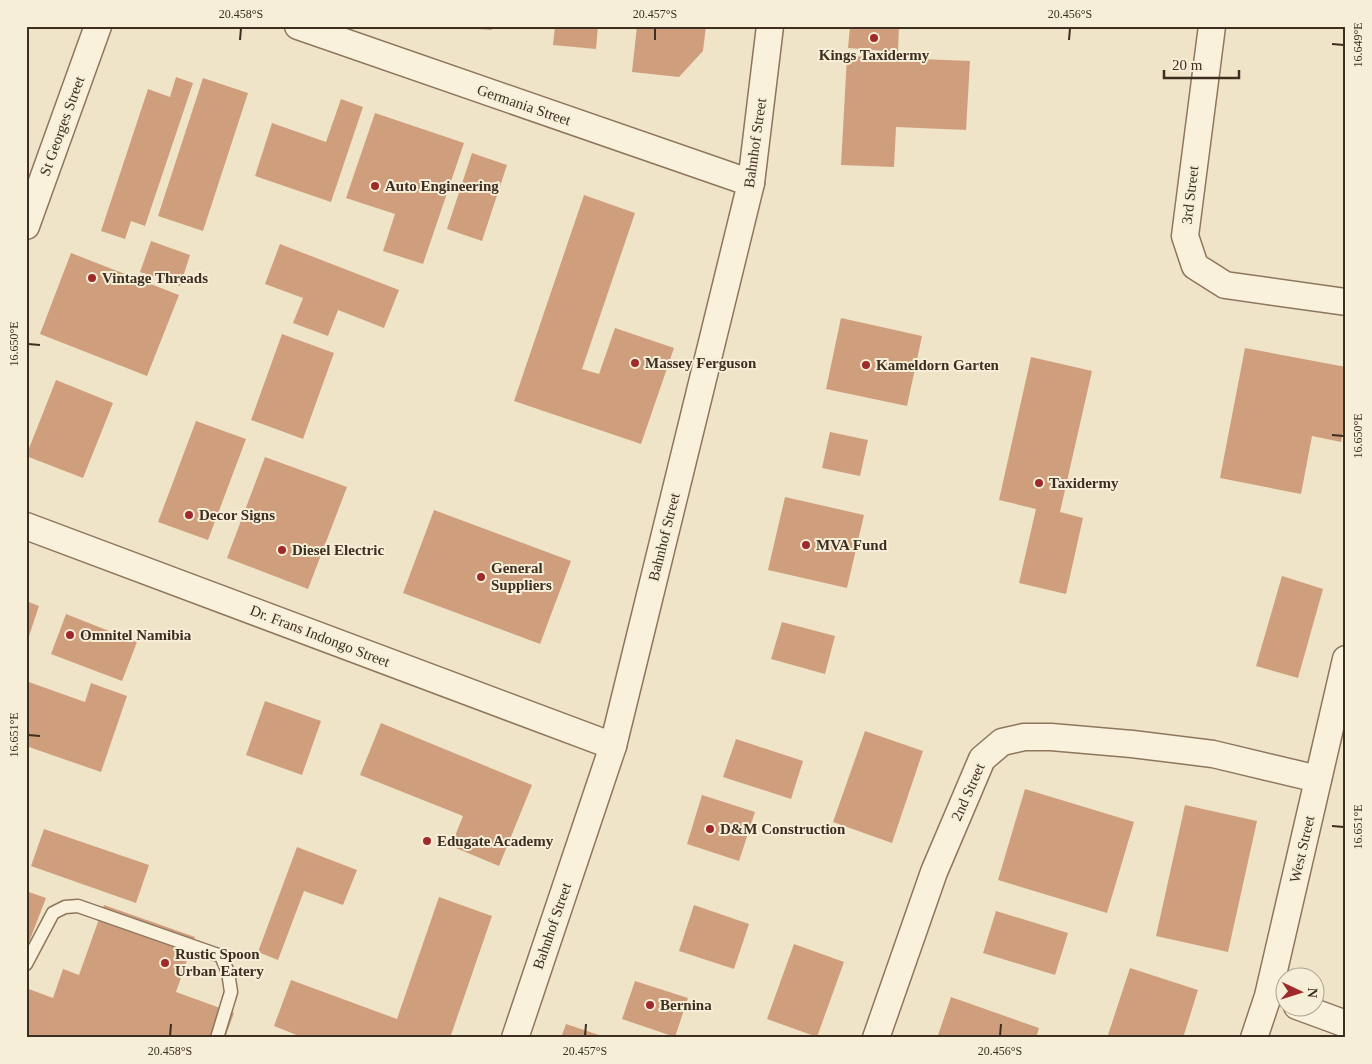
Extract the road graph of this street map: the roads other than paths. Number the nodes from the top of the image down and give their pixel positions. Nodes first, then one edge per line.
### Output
1 (98, 26) edge
2 (298, 26) edge
3 (770, 26) edge
4 (1212, 26) edge
5 (751, 183) junction
6 (26, 226) edge
7 (1346, 302) edge
8 (26, 526) edge
9 (1346, 659) edge
10 (614, 746) junction
11 (1318, 779) junction
12 (26, 964) edge
13 (1282, 966) edge
14 (1274, 1003) edge
15 (1324, 1016) edge
16 (1346, 1024) edge
17 (217, 1038) edge
18 (515, 1038) edge
19 (876, 1038) edge
20 (1254, 1038) edge

1 - 6 street, St Georges Street
2 - 5 street, Germania Street
3 - 5 street, Bahnhof Street
4 - 7 street, 3rd Street
5 - 10 street, Bahnhof Street
8 - 10 street, Dr. Frans Indongo Street
9 - 11 street, West Street
10 - 18 street, Bahnhof Street
11 - 13 street, West Street
11 - 19 street, 2nd Street
12 - 17 lane
14 - 20 street, West Street
15 - 16 street

